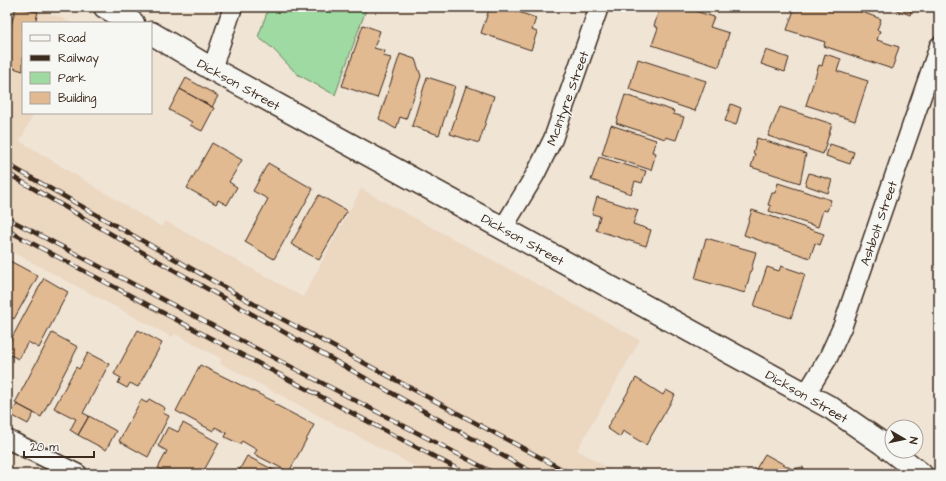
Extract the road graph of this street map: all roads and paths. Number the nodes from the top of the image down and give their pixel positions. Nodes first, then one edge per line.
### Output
1 (105, 7) edge
2 (233, 7) edge
3 (599, 7) edge
4 (131, 22) edge
5 (152, 34) edge
6 (939, 46) edge
7 (212, 69) junction
8 (503, 228) junction
9 (806, 394) junction
10 (7, 439) edge
11 (74, 473) edge
12 (921, 474) edge

1 - 4 street
2 - 7 street
3 - 8 street, McIntyre Street
5 - 7 street, Dickson Street
6 - 9 street, Ashbolt Street
7 - 8 street, Dickson Street
8 - 9 street, Dickson Street
9 - 12 street, Dickson Street
10 - 11 street

